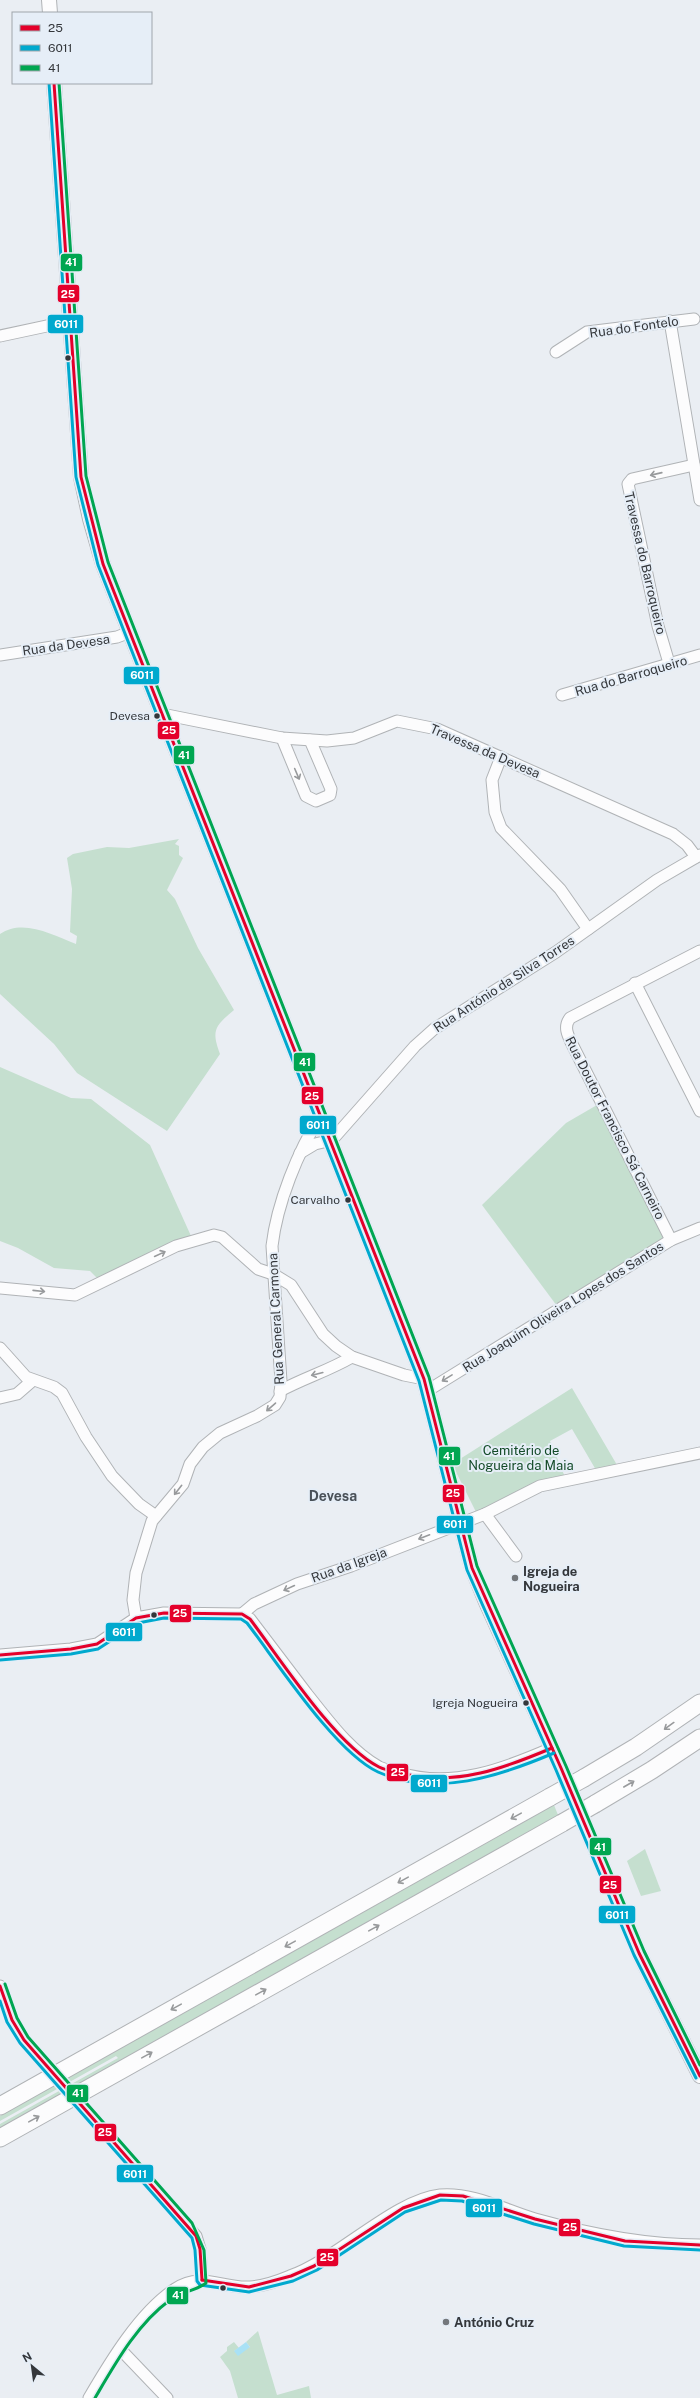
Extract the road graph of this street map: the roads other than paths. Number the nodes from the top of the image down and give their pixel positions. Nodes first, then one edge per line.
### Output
1 (49, 0) edge
2 (50, 12) edge
3 (54, 84) edge
4 (694, 319) dead end
5 (670, 321) junction
6 (70, 322) junction
7 (0, 336) edge
8 (556, 352) dead end
9 (694, 465) junction
10 (700, 500) edge
11 (130, 632) junction
12 (0, 655) edge
13 (700, 655) edge
14 (669, 663) junction
15 (562, 696) dead end
16 (162, 714) junction
17 (282, 738) junction
18 (310, 740) junction
19 (501, 757) junction
20 (698, 856) edge
21 (588, 929) junction
22 (700, 951) edge
23 (636, 983) junction
24 (700, 1111) edge
25 (321, 1115) junction
26 (332, 1140) junction
27 (299, 1153) junction
28 (700, 1228) edge
29 (671, 1240) junction
30 (274, 1274) junction
31 (0, 1288) edge
32 (0, 1348) edge
33 (352, 1357) junction
34 (32, 1381) junction
35 (426, 1385) junction
36 (280, 1392) junction
37 (0, 1398) edge
38 (700, 1453) edge
39 (485, 1514) junction
40 (156, 1516) junction
41 (460, 1523) junction
42 (516, 1556) dead end
43 (242, 1614) junction
44 (136, 1618) junction
45 (0, 1655) edge
46 (700, 1703) edge
47 (700, 1738) edge
48 (552, 1748) junction
49 (0, 1986) edge
50 (700, 2076) edge
51 (0, 2106) edge
52 (0, 2138) edge
53 (700, 2245) edge
54 (202, 2280) junction
55 (121, 2350) junction
56 (89, 2398) edge
57 (166, 2398) edge

1 - 2 main road
3 - 6 main road
4 - 5 street, Rua do Fontelo
5 - 8 street, Rua do Fontelo
5 - 9 street
6 - 7 street
6 - 11 main road
9 - 10 street
9 -> 14 street, Travessa do Barroqueiro
11 - 12 street, Rua da Devesa
11 - 16 main road
13 - 14 street, Rua do Barroqueiro
14 - 15 street, Rua do Barroqueiro
16 - 17 street, Travessa da Devesa
16 - 25 main road
17 - 18 street, Travessa da Devesa
17 -> 18 street
18 - 19 street, Travessa da Devesa
19 - 20 street, Travessa da Devesa
19 - 21 street
20 - 21 street, Rua António da Silva Torres
21 - 26 street, Rua António da Silva Torres
22 - 23 street, Rua Doutor Francisco Sá Carneiro
23 - 24 street
23 - 29 street, Rua Doutor Francisco Sá Carneiro
25 - 26 main road
25 - 27 street, Rua General Carmona
26 - 27 street
26 - 35 main road
27 - 30 street, Rua General Carmona
28 - 29 street, Rua Joaquim Oliveira Lopes dos Santos
29 -> 35 street, Rua Joaquim Oliveira Lopes dos Santos
31 -> 30 street
30 - 33 street
30 - 36 street, Rua General Carmona
32 - 34 street
33 - 35 street
33 -> 36 street
34 - 37 street
34 - 40 street
35 - 41 main road
36 -> 40 street, Rua General Carmona
38 - 39 street, Rua da Igreja
39 - 41 street, Rua da Igreja
39 - 42 street
40 - 44 street, Rua General Carmona
41 -> 43 street, Rua da Igreja
41 - 48 main road
43 - 44 street
43 - 48 street
44 - 45 street
46 -> 51 highway, bridge
52 -> 47 highway, bridge
48 - 50 main road
49 - 54 street, bridge
53 - 54 street
54 - 55 street
55 - 56 street
55 - 57 street

